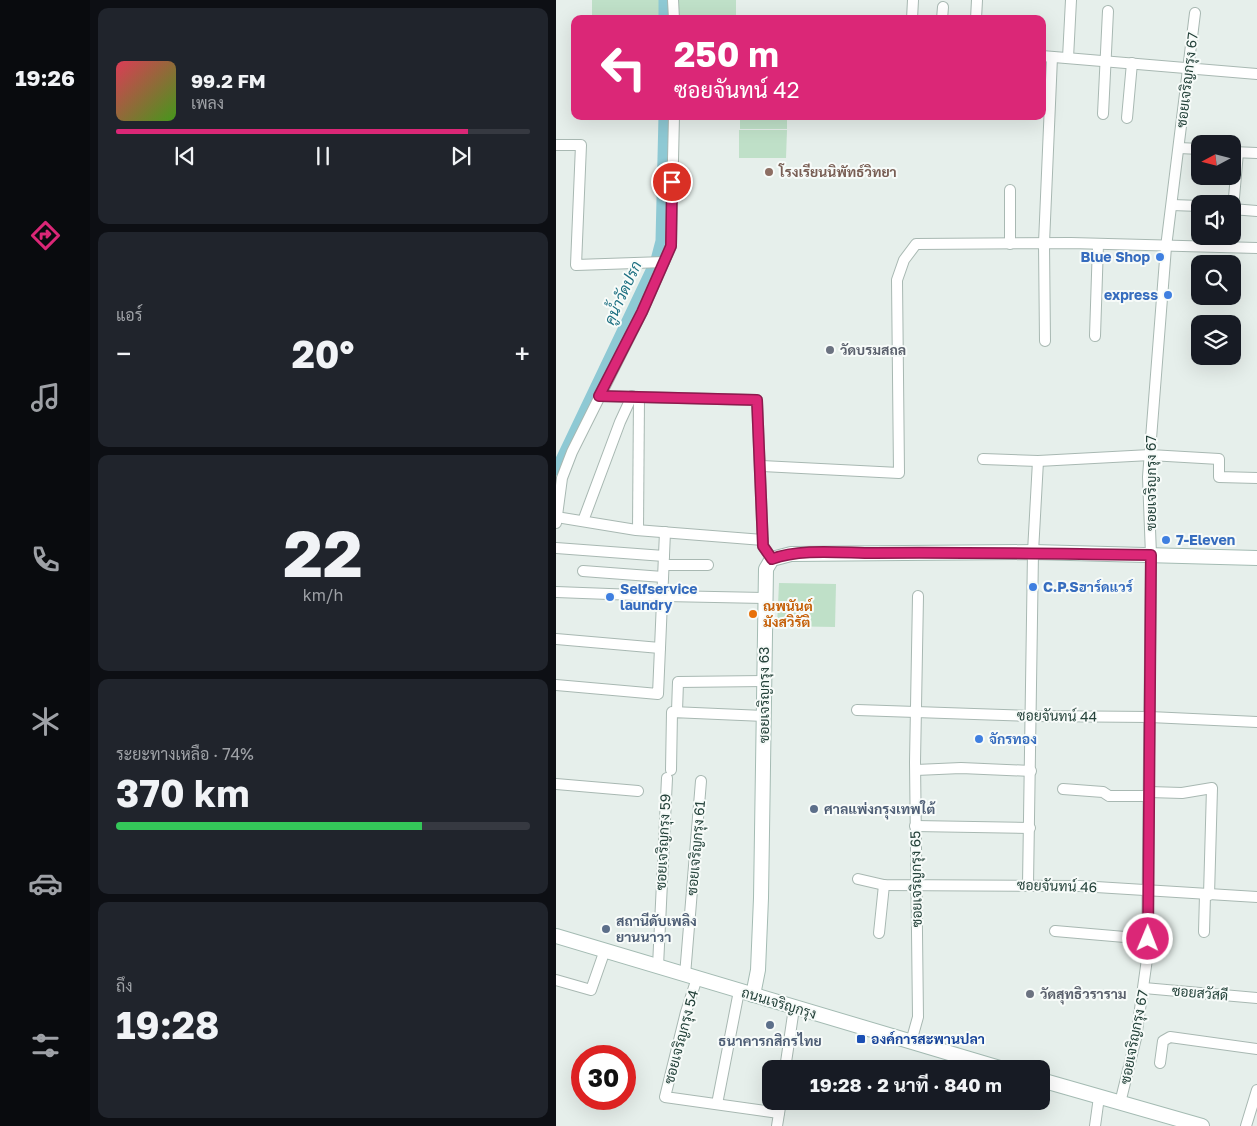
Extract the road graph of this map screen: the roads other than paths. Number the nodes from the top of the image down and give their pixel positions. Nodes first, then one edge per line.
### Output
1 (673, 0) edge
2 (913, 0) edge
3 (977, 0) edge
4 (1071, 0) edge
5 (942, 7) dead end
6 (1108, 11) dead end
7 (1195, 13) dead end
8 (674, 15) edge
9 (912, 15) edge
10 (942, 15) edge
11 (976, 15) edge
12 (1047, 56) edge
13 (1068, 58) junction
14 (1104, 61) junction
15 (1132, 63) junction
16 (1190, 67) junction
17 (1257, 74) edge
18 (1103, 114) dead end
19 (1046, 118) edge
20 (1127, 118) dead end
21 (674, 120) edge
22 (1046, 120) edge
23 (556, 144) edge
24 (1179, 148) junction
25 (1191, 149) edge
26 (1241, 152) edge
27 (1257, 153) edge
28 (1010, 190) dead end
29 (1172, 205) junction
30 (1191, 206) edge
31 (1241, 210) edge
32 (1257, 211) edge
33 (1044, 243) junction
34 (1010, 244) junction
35 (1098, 244) junction
36 (1166, 247) junction
37 (1257, 248) edge
38 (662, 262) junction
39 (1095, 336) dead end
40 (1045, 341) dead end
41 (599, 396) junction
42 (636, 397) junction
43 (1150, 455) junction
44 (983, 460) dead end
45 (1038, 460) junction
46 (760, 466) junction
47 (1257, 478) edge
48 (556, 517) edge
49 (583, 521) junction
50 (556, 523) edge
51 (638, 530) junction
52 (665, 532) junction
53 (763, 540) junction
54 (556, 548) edge
55 (1033, 552) junction
56 (1151, 555) junction
57 (1257, 558) edge
58 (772, 559) junction
59 (664, 560) junction
60 (708, 565) dead end
61 (583, 570) dead end
62 (663, 577) junction
63 (556, 592) edge
64 (664, 596) junction
65 (918, 596) dead end
66 (765, 598) junction
67 (556, 640) edge
68 (660, 648) junction
69 (764, 682) junction
70 (556, 685) edge
71 (857, 710) dead end
72 (677, 711) junction
73 (917, 712) junction
74 (765, 716) junction
75 (1032, 716) junction
76 (1150, 717) junction
77 (1257, 722) edge
78 (916, 770) junction
79 (1031, 772) junction
80 (701, 781) dead end
81 (556, 784) edge
82 (1063, 789) dead end
83 (638, 791) dead end
84 (1149, 794) junction
85 (915, 826) junction
86 (1030, 828) junction
87 (858, 880) dead end
88 (917, 884) junction
89 (884, 885) junction
90 (1028, 885) junction
91 (1148, 890) junction
92 (1207, 895) junction
93 (1257, 897) edge
94 (1056, 931) dead end
95 (1204, 932) dead end
96 (879, 933) dead end
97 (556, 936) edge
98 (1148, 939) junction
99 (605, 950) junction
100 (658, 966) junction
101 (691, 976) junction
102 (556, 980) edge
103 (1144, 988) junction
104 (739, 991) junction
105 (754, 995) junction
106 (1257, 998) edge
107 (794, 1008) junction
108 (911, 1042) junction
109 (1257, 1049) edge
110 (786, 1060) edge
111 (972, 1060) edge
112 (1160, 1063) dead end
113 (1050, 1083) edge
114 (1257, 1090) edge
115 (1099, 1097) junction
116 (1120, 1103) junction
117 (717, 1104) junction
118 (779, 1112) joint
119 (777, 1126) edge
120 (1095, 1126) edge
121 (1202, 1126) edge
122 (1246, 1126) edge

1 - 8 street
2 - 9 street
3 - 11 street
4 - 13 street
5 - 10 street
6 - 14 street
7 - 16 street, ซอยเจริญกรุง 67
12 - 13 street
12 - 19 street
13 - 14 street
14 - 15 street
14 - 18 street
15 - 16 street
15 - 20 street
16 - 17 street
16 - 24 street, ซอยเจริญกรุง 67
21 - 38 street
22 - 33 street
23 - 38 street
24 - 25 street
24 - 29 street, ซอยเจริญกรุง 67
26 - 27 street
28 - 34 street
29 - 30 street
29 - 36 street, ซอยเจริญกรุง 67
31 - 32 street
33 - 34 street
33 - 35 street
33 - 40 street
34 - 46 street
35 - 36 street
35 - 39 street
36 - 37 street
36 - 43 street, ซอยเจริญกรุง 67
38 - 41 street
41 - 42 street
41 - 48 street
42 - 46 street
42 - 49 street
42 - 51 street
43 - 45 street
43 - 47 street
43 - 56 street, ซอยเจริญกรุง 67
44 - 45 street
45 - 55 street
46 - 53 street
48 - 49 street
48 - 50 street
49 - 51 street
51 - 52 street
52 - 53 street
52 - 59 street
53 - 58 street
54 - 59 street
55 - 56 street
55 - 58 street
55 - 75 street
56 - 57 street
56 - 76 street, ซอยเจริญกรุง 67
58 - 66 street, ซอยเจริญกรุง 63
59 - 60 street
59 - 62 street
61 - 62 street
62 - 64 street
63 - 64 street
64 - 66 street
64 - 68 street
65 - 73 street, ซอยเจริญกรุง 65
66 - 69 street, ซอยเจริญกรุง 63
67 - 68 street
68 - 70 street
69 - 72 street
69 - 74 street, ซอยเจริญกรุง 63
71 - 73 street, ซอยจันทน์ 44
72 - 74 street
72 - 100 street, ซอยเจริญกรุง 59
73 - 75 street, ซอยจันทน์ 44
73 - 78 street, ซอยเจริญกรุง 65
74 - 105 street, ซอยเจริญกรุง 63
75 - 76 street, ซอยจันทน์ 44
75 - 79 street
76 - 77 street, ซอยจันทน์ 44
76 - 84 street, ซอยเจริญกรุง 67
78 - 79 street
78 - 85 street, ซอยเจริญกรุง 65
79 - 86 street
80 - 101 street, ซอยเจริญกรุง 61
81 - 83 street
82 - 84 street
84 - 91 street, ซอยเจริญกรุง 67
84 - 92 street
85 - 86 street
85 - 88 street, ซอยเจริญกรุง 65
86 - 90 street
87 - 89 street, ซอยจันทน์ 46
88 - 89 street, ซอยจันทน์ 46
88 - 90 street, ซอยจันทน์ 46
88 - 108 street, ซอยเจริญกรุง 65
89 - 96 street
90 - 91 street, ซอยจันทน์ 46
91 - 92 street, ซอยจันทน์ 46
91 - 98 street, ซอยเจริญกรุง 67
92 - 93 street, ซอยจันทน์ 46
92 - 95 street
94 - 98 street
97 - 99 street, ถนนเจริญกรุง
98 - 103 street, ซอยเจริญกรุง 67
99 - 100 street, ถนนเจริญกรุง
99 - 102 street
100 - 101 street, ถนนเจริญกรุง
101 - 104 street, ถนนเจริญกรุง
101 - 117 street, ซอยเจริญกรุง 54
103 - 106 street, ซอยสวัสดี
103 - 116 street, ซอยเจริญกรุง 67
104 - 105 street, ถนนเจริญกรุง
104 - 117 street
105 - 107 street, ถนนเจริญกรุง
107 - 108 street, ถนนเจริญกรุง
107 - 110 street
108 - 111 street, ถนนเจริญกรุง
109 - 112 street
113 - 115 street
114 - 122 street
115 - 116 street
115 - 120 street
116 - 121 street
117 - 118 street
118 - 119 street

